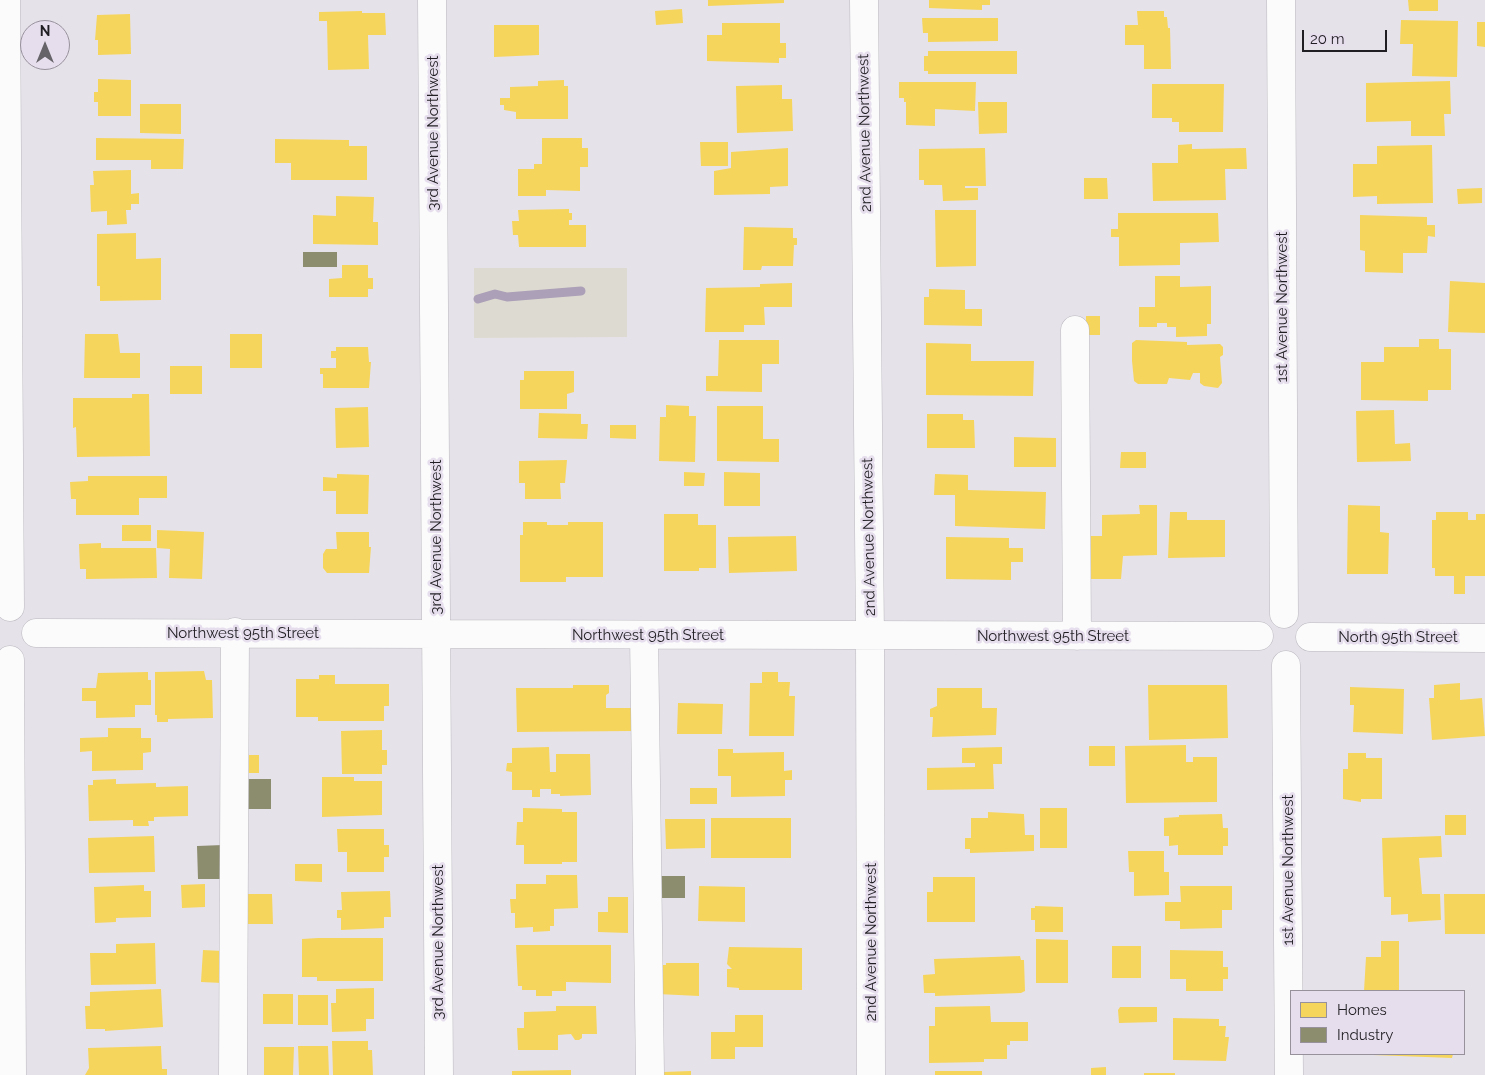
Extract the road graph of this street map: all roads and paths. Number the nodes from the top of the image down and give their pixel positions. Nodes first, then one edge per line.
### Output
1 (6, 0) edge
2 (432, 0) edge
3 (864, 0) edge
4 (1281, 0) edge
5 (1074, 330) dead end
6 (5, 608) edge
7 (1284, 614) junction
8 (235, 632) junction
9 (36, 633) junction
10 (437, 634) junction
11 (644, 635) junction
12 (870, 636) junction
13 (1077, 636) junction
14 (1259, 636) junction
15 (1310, 637) junction
16 (1485, 638) edge
17 (5, 659) edge
18 (1286, 665) junction
19 (12, 1075) edge
20 (233, 1075) edge
21 (439, 1075) edge
22 (650, 1075) edge
23 (872, 1075) edge
24 (1290, 1075) edge

1 - 6 street
2 - 10 street, 3rd Avenue Northwest
3 - 12 street, 2nd Avenue Northwest
4 - 7 street, 1st Avenue Northwest
5 - 13 street
6 - 9 street
7 - 14 street
7 - 15 street
8 - 9 street, Northwest 95th Street
8 - 10 street, Northwest 95th Street
8 - 20 street
9 - 17 street
10 - 11 street, Northwest 95th Street
10 - 21 street, 3rd Avenue Northwest
11 - 12 street, Northwest 95th Street
11 - 22 street
12 - 13 street, Northwest 95th Street
12 - 23 street, 2nd Avenue Northwest
13 - 14 street, Northwest 95th Street
14 - 18 street
15 - 16 street, North 95th Street
15 - 18 street
17 - 19 street
18 - 24 street, 1st Avenue Northwest

